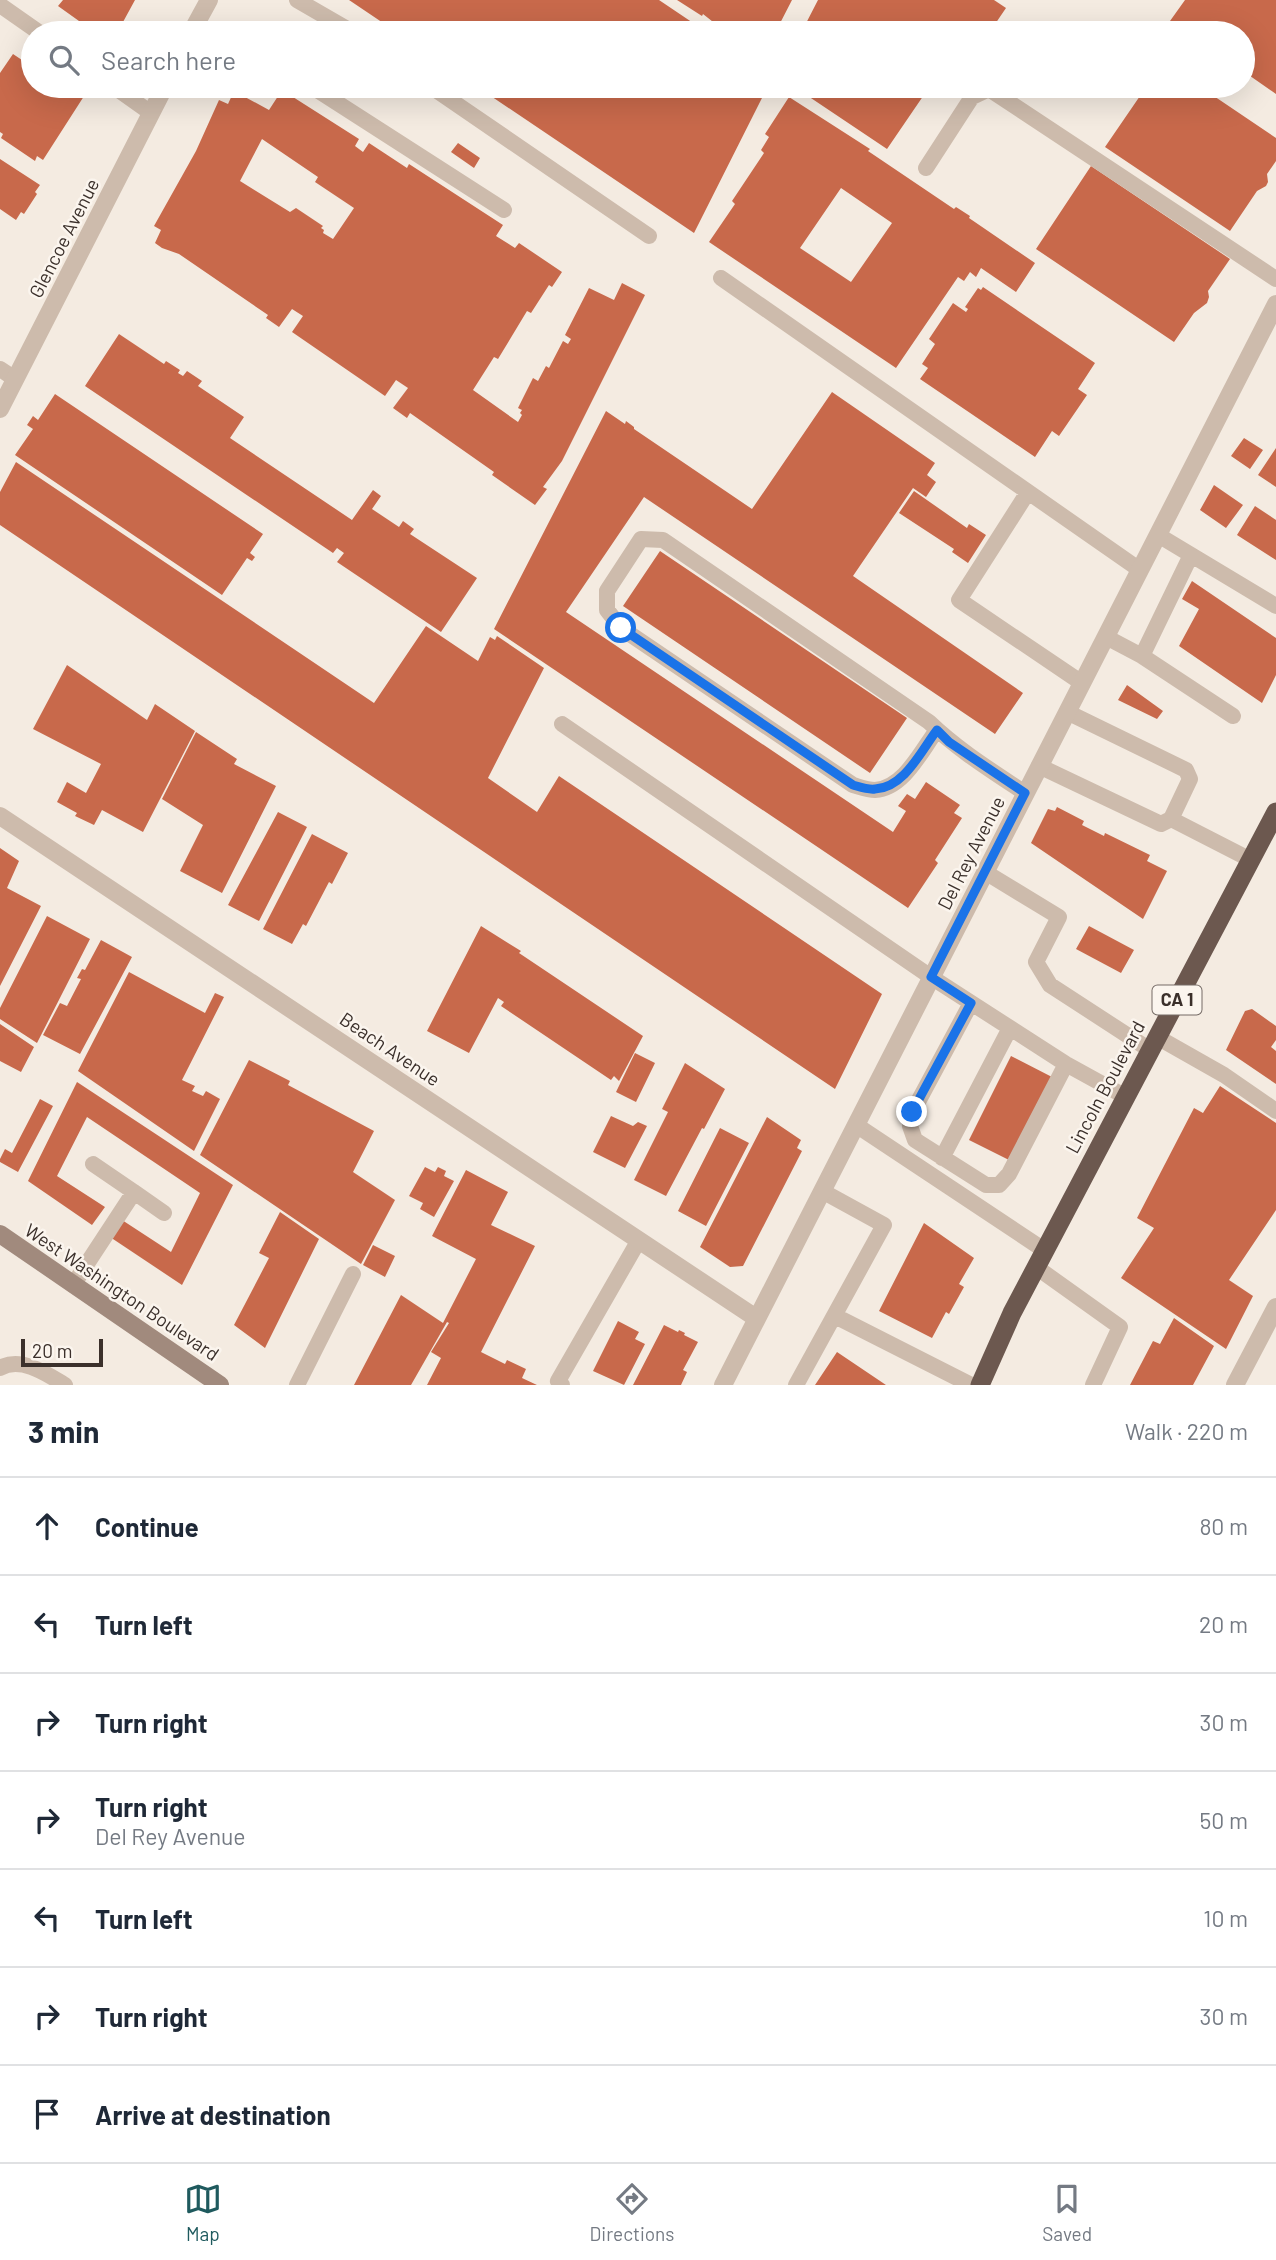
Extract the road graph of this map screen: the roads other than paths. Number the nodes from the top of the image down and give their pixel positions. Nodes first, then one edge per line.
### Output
1 (209, 0) edge
2 (297, 0) edge
3 (0, 5) edge
4 (23, 21) edge
5 (202, 21) edge
6 (333, 21) edge
7 (130, 98) edge
8 (159, 98) edge
9 (330, 98) edge
10 (448, 98) edge
11 (971, 98) edge
12 (1003, 98) edge
13 (151, 113) junction
14 (926, 168) dead end
15 (504, 210) dead end
16 (649, 236) dead end
17 (721, 278) dead end
18 (1276, 278) edge
19 (1276, 304) edge
20 (8, 374) edge
21 (0, 409) edge
22 (1028, 492) junction
23 (1158, 535) junction
24 (1191, 555) junction
25 (1140, 570) junction
26 (1276, 606) edge
27 (1106, 636) junction
28 (1142, 656) junction
29 (1082, 682) junction
30 (1067, 712) junction
31 (1233, 716) dead end
32 (562, 724) dead end
33 (937, 730) junction
34 (1039, 766) junction
35 (1025, 793) junction
36 (1276, 812) edge
37 (0, 816) edge
38 (1171, 819) junction
39 (1251, 860) junction
40 (985, 872) junction
41 (931, 977) junction
42 (971, 1003) junction
43 (1010, 1028) junction
44 (1154, 1044) junction
45 (1066, 1064) junction
46 (1126, 1097) junction
47 (1276, 1111) edge
48 (856, 1125) junction
49 (942, 1158) junction
50 (93, 1164) dead end
51 (822, 1191) junction
52 (134, 1192) junction
53 (164, 1213) dead end
54 (0, 1234) edge
55 (639, 1240) junction
56 (1040, 1259) junction
57 (353, 1274) dead end
58 (73, 1285) junction
59 (1276, 1307) edge
60 (835, 1316) junction
61 (757, 1318) junction
62 (0, 1368) edge
63 (560, 1383) edge
64 (65, 1385) edge
65 (219, 1385) edge
66 (297, 1385) edge
67 (723, 1385) edge
68 (796, 1385) edge
69 (971, 1385) edge
70 (980, 1385) edge
71 (1093, 1385) edge
72 (1235, 1385) edge

1 - 5 street
2 - 6 lane
3 - 4 lane
7 - 13 lane
8 - 13 street, Glencoe Avenue
9 - 15 lane
10 - 16 lane
11 - 14 lane
12 - 18 lane
13 - 20 street, Glencoe Avenue
17 - 22 lane
19 - 23 street, Del Rey Avenue
20 - 21 street, Glencoe Avenue
22 - 25 lane
22 - 29 lane
23 - 24 lane
23 - 25 street, Del Rey Avenue
24 - 26 lane
24 - 28 lane
25 - 27 street, Del Rey Avenue
27 - 28 lane
27 - 29 street, Del Rey Avenue
28 - 31 lane
29 - 30 street, Del Rey Avenue
30 - 34 street, Del Rey Avenue
30 - 38 lane
32 - 41 lane
33 - 33 lane
33 - 35 lane
34 - 35 street, Del Rey Avenue
34 - 38 lane
35 - 40 street, Del Rey Avenue
36 - 39 highway, Lincoln Boulevard / CA 1
37 - 55 street, Beach Avenue
38 - 39 lane
39 - 44 highway, Lincoln Boulevard / CA 1
40 - 41 street, Del Rey Avenue
40 - 44 lane
41 - 42 lane
41 - 48 street, Del Rey Avenue
42 - 43 lane
42 - 49 lane
43 - 45 lane
43 - 49 lane
44 - 46 highway, Lincoln Boulevard / CA 1
44 - 47 lane
45 - 46 lane
45 - 49 lane
46 - 56 highway, Lincoln Boulevard / CA 1
48 - 51 street, Del Rey Avenue
48 - 56 lane
50 - 52 lane
51 - 60 lane
51 - 61 street, Del Rey Avenue
52 - 53 lane
52 - 58 lane
54 - 58 main road, West Washington Boulevard
55 - 61 street, Beach Avenue
55 - 63 lane
56 - 70 highway, Lincoln Boulevard / CA 1
56 - 71 lane
57 - 66 lane
58 - 65 main road, West Washington Boulevard
59 - 72 street
60 - 68 lane
60 - 69 lane
61 - 67 street, Del Rey Avenue
62 - 64 lane

